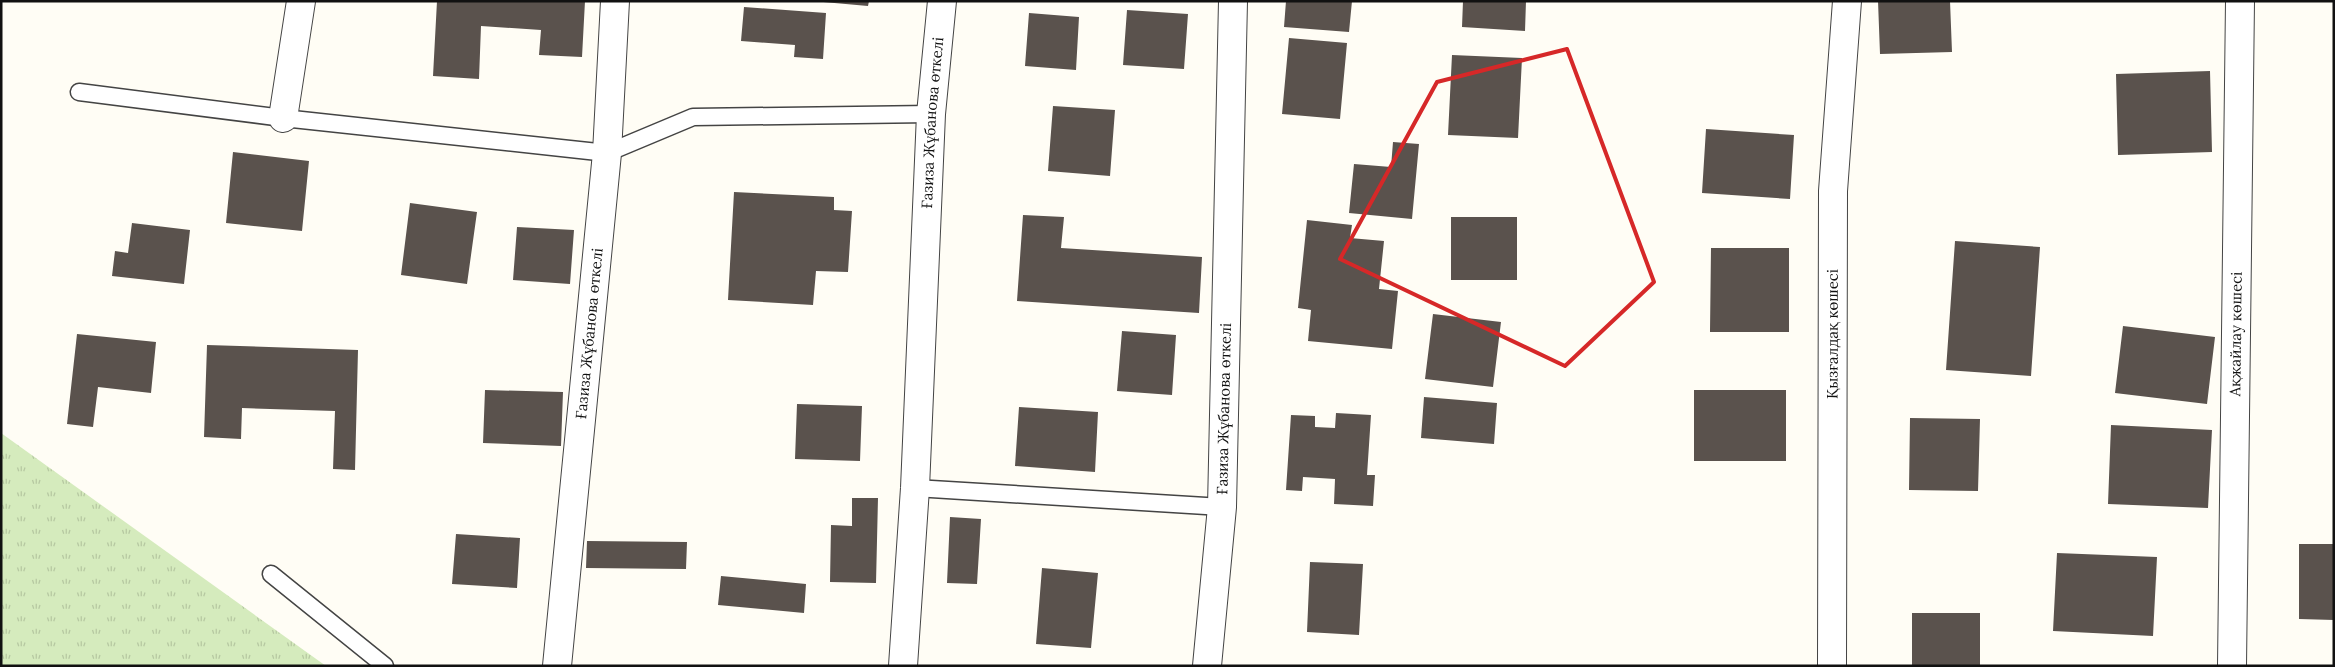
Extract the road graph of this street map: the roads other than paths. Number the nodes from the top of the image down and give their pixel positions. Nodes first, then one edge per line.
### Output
1 (302, 1) edge
2 (615, 1) edge
3 (942, 1) edge
4 (1233, 1) edge
5 (1847, 1) edge
6 (2240, 1) edge
7 (80, 92) dead end
8 (931, 114) junction
9 (283, 118) junction
10 (607, 153) junction
11 (915, 488) junction
12 (1222, 507) junction
13 (271, 574) dead end
14 (385, 666) edge
15 (557, 666) edge
16 (903, 666) edge
17 (1207, 666) edge
18 (1832, 666) edge
19 (2232, 666) edge

1 - 9 street
2 - 10 street, Ғазиза Жұбанова өткелі
3 - 8 street, Ғазиза Жұбанова өткелі
4 - 12 street, Ғазиза Жұбанова өткелі
5 - 18 street, Қызғалдақ көшесі
6 - 19 street, Ақжайлау көшесі
7 - 9 lane
8 - 10 lane
8 - 11 street, Ғазиза Жұбанова өткелі
9 - 10 lane
10 - 15 street, Ғазиза Жұбанова өткелі
11 - 12 lane
11 - 16 street, Ғазиза Жұбанова өткелі
12 - 17 street, Ғазиза Жұбанова өткелі
13 - 14 lane

